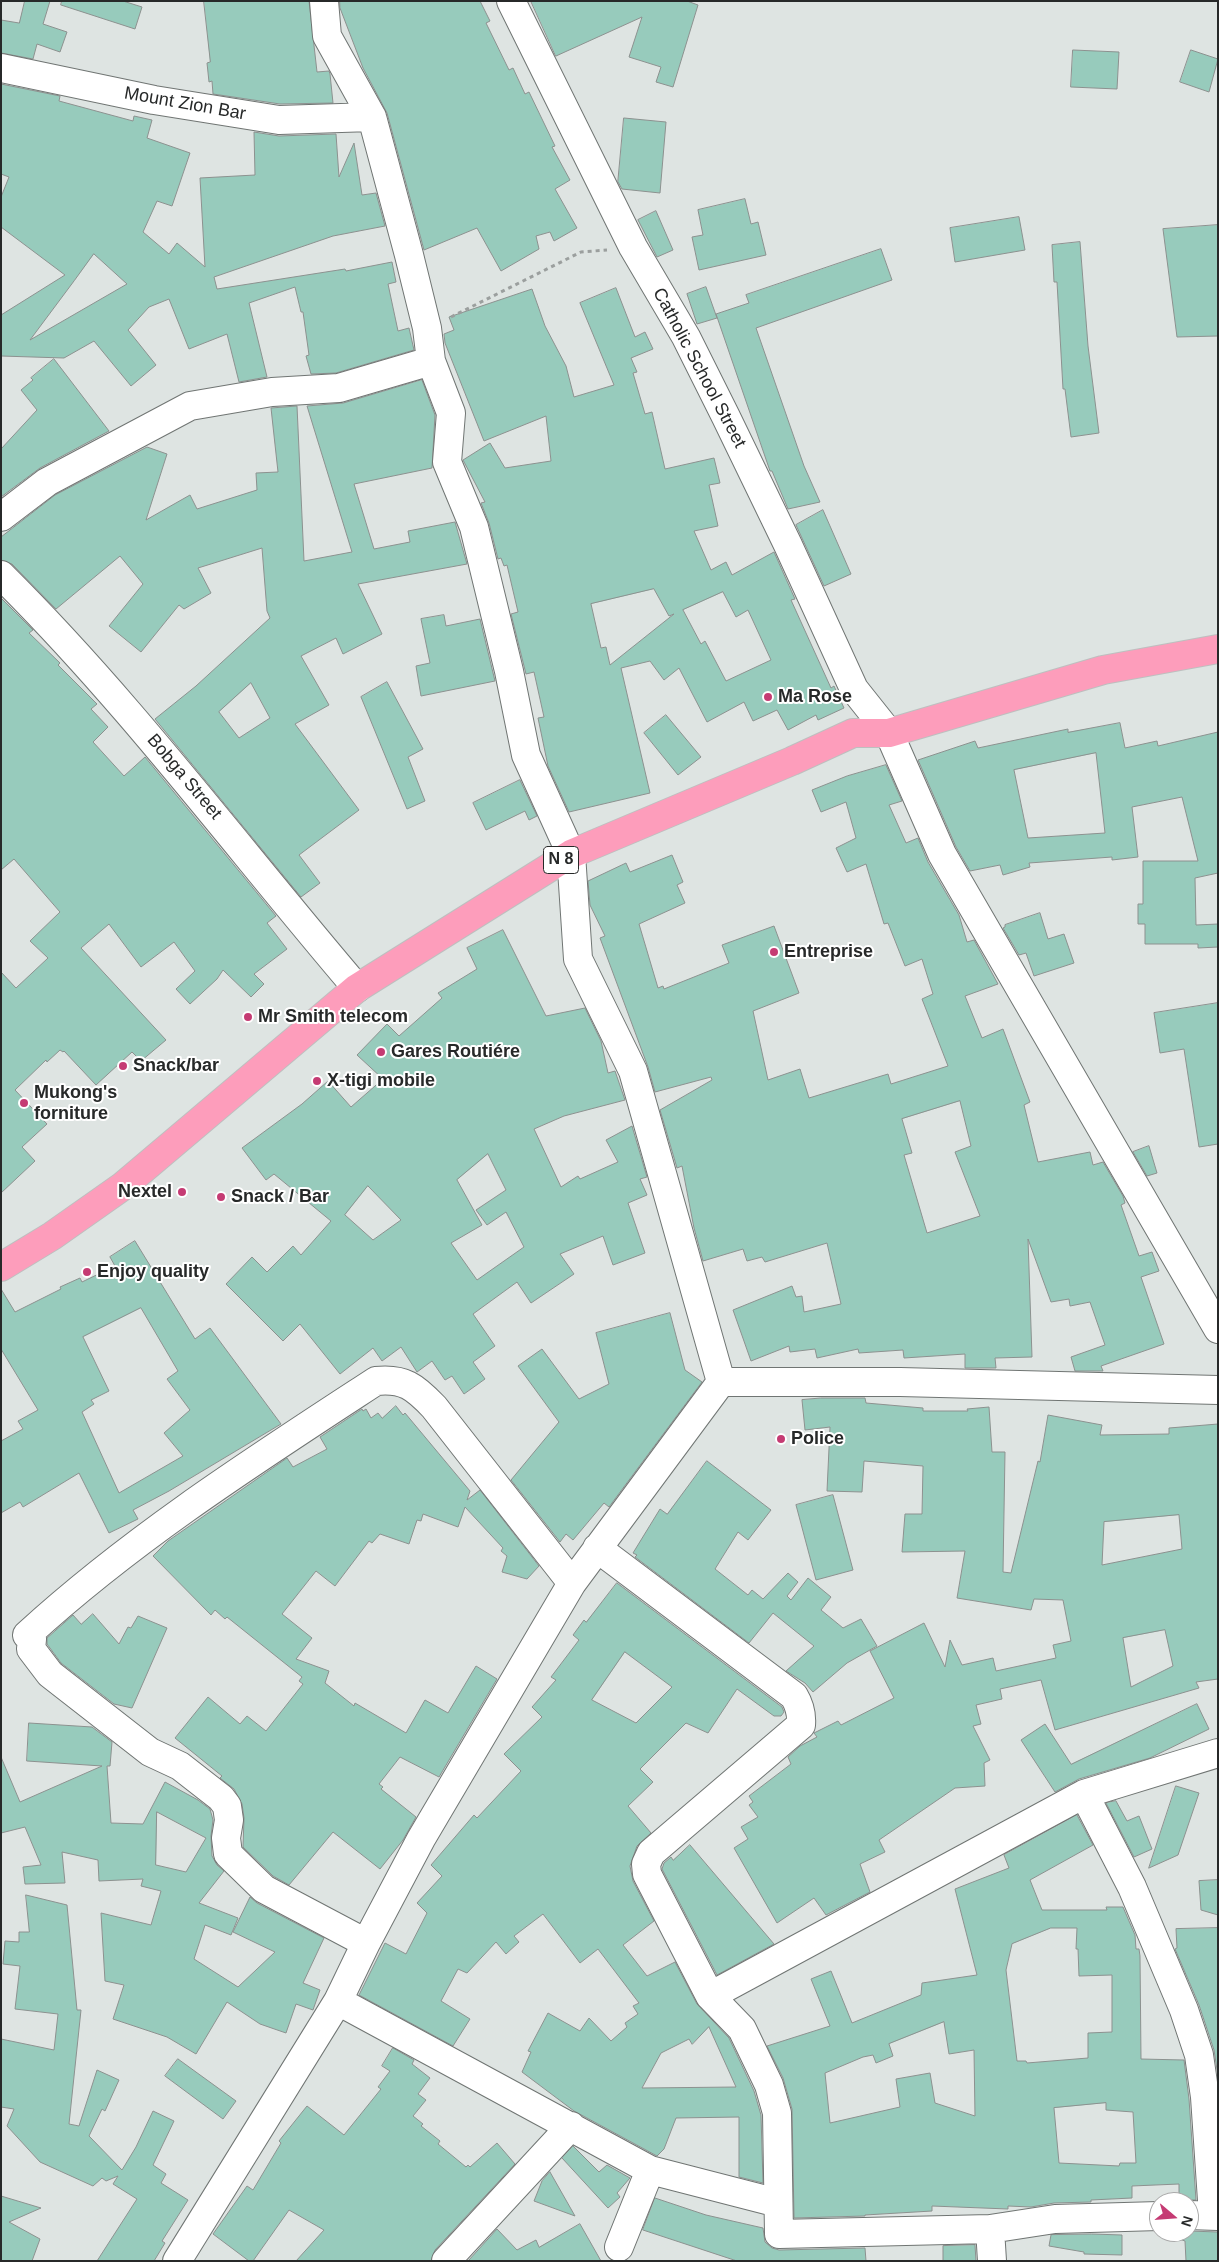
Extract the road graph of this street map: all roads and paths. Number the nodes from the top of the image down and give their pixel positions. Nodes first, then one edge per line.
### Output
1 (324, 1) edge
2 (511, 1) edge
3 (1, 68) edge
4 (372, 117) junction
5 (633, 247) junction
6 (427, 328) junction
7 (431, 361) junction
8 (1, 517) edge
9 (1, 575) edge
10 (1218, 649) edge
11 (889, 733) junction
12 (571, 854) junction
13 (357, 988) junction
14 (1, 1267) edge
15 (1218, 1329) edge
16 (721, 1382) junction
17 (1218, 1390) edge
18 (597, 1548) junction
19 (572, 1583) junction
20 (1218, 1753) edge
21 (1084, 1794) junction
22 (366, 1943) junction
23 (710, 1996) junction
24 (338, 2001) junction
25 (571, 2126) junction
26 (650, 2170) junction
27 (778, 2203) junction
28 (1207, 2215) edge
29 (1149, 2216) edge
30 (990, 2229) junction
31 (619, 2247) dead end
32 (177, 2261) edge
33 (446, 2261) edge
34 (992, 2261) edge

1 - 4 street
2 - 5 street, Catholic School Street
3 - 4 street, Mount Zion Bar
4 - 6 street
5 - 6 path
5 - 11 street, Catholic School Street
6 - 7 street
7 - 8 street
7 - 12 street
9 - 13 street, Bobga Street
10 - 11 highway, N 8
11 - 12 highway, N 8
11 - 15 street, Catholic School Street
12 - 13 highway, N 8
12 - 16 street
13 - 14 highway, N 8
16 - 17 street
16 - 18 street
18 - 19 street
18 - 23 street
19 - 22 street
19 - 22 street
20 - 21 street
21 - 23 street
21 - 28 street
22 - 24 street
23 - 27 street
24 - 25 street
24 - 32 street
25 - 26 street
25 - 33 street
26 - 27 street
26 - 31 street
27 - 30 street
29 - 30 street
30 - 34 street

